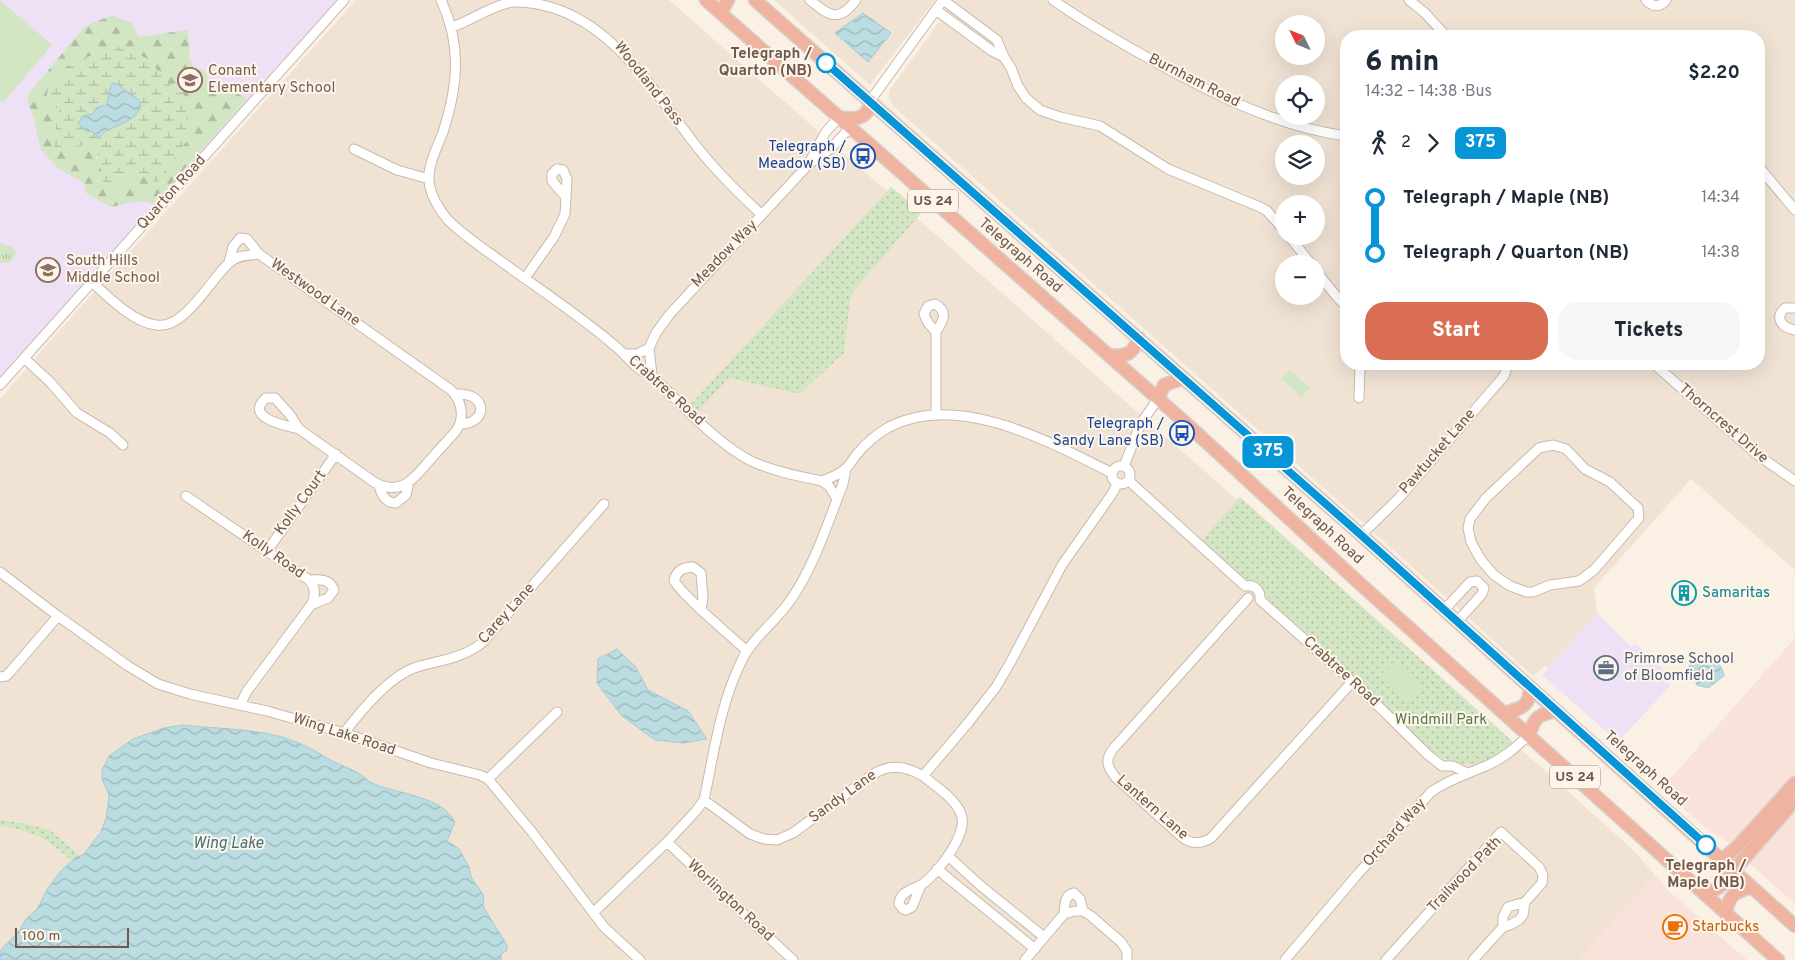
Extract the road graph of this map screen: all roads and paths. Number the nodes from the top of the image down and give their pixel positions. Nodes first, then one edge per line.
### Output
1 (344, 0) edge
2 (442, 0) edge
3 (706, 0) edge
4 (728, 0) edge
5 (755, 0) edge
6 (810, 0) edge
7 (856, 0) edge
8 (943, 0) edge
9 (1053, 0) edge
10 (1409, 0) edge
11 (1646, 0) edge
12 (1666, 0) edge
13 (936, 10) junction
14 (720, 13) junction
15 (452, 27) junction
16 (1441, 30) edge
17 (1004, 58) junction
18 (870, 101) junction
19 (839, 118) junction
20 (850, 128) junction
21 (1340, 135) edge
22 (354, 149) dead end
23 (808, 165) junction
24 (1765, 174) edge
25 (429, 180) junction
26 (565, 196) dead end
27 (1795, 210) edge
28 (762, 215) junction
29 (1275, 220) edge
30 (1296, 245) edge
31 (260, 254) junction
32 (1304, 255) edge
33 (229, 262) junction
34 (525, 278) junction
35 (92, 282) junction
36 (1325, 282) edge
37 (1340, 299) edge
38 (1795, 308) edge
39 (1795, 330) edge
40 (936, 332) dead end
41 (1139, 338) junction
42 (649, 348) junction
43 (625, 354) junction
44 (1109, 356) junction
45 (24, 358) junction
46 (1360, 370) edge
47 (1506, 370) edge
48 (1661, 370) edge
49 (652, 375) junction
50 (1184, 378) junction
51 (0, 385) edge
52 (455, 394) junction
53 (1360, 398) dead end
54 (1158, 399) junction
55 (936, 414) junction
56 (460, 424) junction
57 (299, 429) dead end
58 (123, 445) dead end
59 (336, 454) junction
60 (1124, 466) junction
61 (846, 469) junction
62 (1112, 473) junction
63 (822, 481) junction
64 (1795, 481) edge
65 (410, 482) junction
66 (1129, 482) junction
67 (1117, 484) junction
68 (379, 485) junction
69 (186, 496) dead end
70 (837, 499) junction
71 (604, 504) dead end
72 (1361, 535) junction
73 (267, 551) junction
74 (0, 572) edge
75 (1491, 572) junction
76 (309, 580) junction
77 (1480, 584) junction
78 (1245, 586) junction
79 (1248, 598) junction
80 (1260, 600) junction
81 (311, 605) junction
82 (701, 610) junction
83 (1444, 610) junction
84 (58, 616) junction
85 (1457, 622) junction
86 (747, 651) junction
87 (0, 676) edge
88 (1352, 682) junction
89 (1530, 687) junction
90 (240, 705) junction
91 (1556, 711) junction
92 (557, 712) dead end
93 (1505, 714) junction
94 (344, 733) junction
95 (1529, 735) junction
96 (1442, 766) junction
97 (1467, 773) junction
98 (923, 776) junction
99 (488, 779) junction
100 (1444, 783) junction
101 (1795, 783) edge
102 (704, 800) junction
103 (1795, 800) edge
104 (667, 842) junction
105 (948, 856) junction
106 (1722, 860) junction
107 (937, 869) junction
108 (1734, 870) junction
109 (921, 885) dead end
110 (1752, 886) junction
111 (1705, 894) junction
112 (1525, 902) junction
113 (1083, 912) junction
114 (593, 913) junction
115 (1726, 913) junction
116 (1064, 914) junction
117 (1795, 926) edge
118 (1503, 927) junction
119 (1039, 943) junction
120 (640, 960) edge
121 (793, 960) edge
122 (1026, 960) edge
123 (1127, 960) edge
124 (1284, 960) edge
125 (1386, 960) edge
126 (1473, 960) edge
127 (1778, 960) edge

1 - 35 street, Quarton Road
2 - 15 street
3 - 14 highway, Telegraph Road / US 24
4 - 14 highway
5 - 18 highway, Telegraph Road / US 24
6 - 7 street
8 - 13 street
8 - 17 street
9 - 21 street, Burnham Road
10 - 16 street
11 - 12 street
13 - 17 street
13 - 18 street
14 - 19 highway, Telegraph Road / US 24
15 - 25 street
15 - 28 street, Woodland Pass
17 - 29 street
18 - 19 highway
18 - 41 highway, Telegraph Road / US 24
19 - 20 highway, Telegraph Road / US 24
19 - 23 street, Meadow Way
20 - 23 street, Meadow Way
20 - 44 highway, Telegraph Road / US 24
22 - 25 street
23 - 28 street, Meadow Way
24 - 27 street
25 - 34 street, Crabtree Road
26 - 34 street
28 - 42 street, Meadow Way
30 - 32 street
31 - 33 street, Westwood Lane
31 - 33 street
31 - 52 street, Westwood Lane
33 - 35 street
34 - 43 street, Crabtree Road
35 - 45 street, Quarton Road
36 - 37 street
38 - 39 street
40 - 55 street
41 - 44 highway
41 - 50 highway, Telegraph Road / US 24
42 - 43 street
42 - 49 street
43 - 49 street, Crabtree Road
44 - 54 highway, Telegraph Road / US 24
45 - 51 street, Quarton Road
45 - 58 street
46 - 53 street
47 - 72 street, Pawtucket Lane
48 - 64 street, Thorncrest Drive
49 - 63 street, Crabtree Road
50 - 54 highway
50 - 72 highway, Telegraph Road / US 24
52 - 56 street
52 - 56 street, Westwood Lane
54 - 60 street
54 - 93 highway, Telegraph Road / US 24
55 - 61 street
55 - 62 street
56 - 65 street
57 - 59 street
59 - 68 street
59 - 73 street, Kolly Court
60 - 62 street
60 - 66 street
61 - 63 street
61 - 70 street
62 - 67 street
63 - 70 street
65 - 68 street
65 - 68 street
66 - 67 street
66 - 78 street, Crabtree Road
67 - 98 street
69 - 73 street, Kolly Road
70 - 86 street
71 - 94 street, Carey Lane
72 - 83 highway, Telegraph Road / US 24
73 - 76 street, Kolly Road
74 - 84 street, Wing Lake Road
75 - 75 street
75 - 77 street
76 - 81 street, Kolly Road
76 - 81 street
77 - 83 street
77 - 85 street
78 - 79 street
78 - 80 street, Crabtree Road
79 - 80 street
79 - 88 street, Lantern Lane
80 - 88 street, Crabtree Road
81 - 90 street
82 - 82 street
82 - 86 street
83 - 85 highway, Telegraph Road / US 24
84 - 87 street
84 - 90 street, Wing Lake Road
85 - 89 highway, Telegraph Road / US 24
86 - 102 street
88 - 96 street, Crabtree Road
89 - 91 highway, Telegraph Road / US 24
89 - 93 highway
90 - 94 street, Wing Lake Road
91 - 95 highway
91 - 106 highway, Telegraph Road / US 24
92 - 99 street
93 - 95 highway, Telegraph Road / US 24
94 - 99 street, Wing Lake Road
95 - 97 street, Orchard Way
95 - 111 highway, Telegraph Road / US 24
96 - 97 street, Crabtree Road
96 - 100 street
97 - 100 street, Orchard Way
98 - 102 street, Sandy Lane
98 - 105 street, Sandy Lane
99 - 114 street
100 - 124 street, Orchard Way
101 - 106 highway
102 - 104 street
103 - 108 highway
104 - 114 street
104 - 121 street, Worlington Road
105 - 107 street
105 - 119 street
106 - 108 highway, Telegraph Road / US 24
107 - 109 street
107 - 119 street
108 - 110 highway, Telegraph Road / US 24
108 - 111 highway
110 - 115 highway
110 - 117 highway, Telegraph Road / US 24
111 - 115 highway, Telegraph Road / US 24
112 - 118 street, Trailwood Path
112 - 118 street, Trailwood Path
112 - 125 street, Trailwood Path
113 - 116 street
113 - 116 street
113 - 123 street
114 - 120 street
115 - 127 highway, Telegraph Road / US 24
116 - 119 street
118 - 126 street, Trailwood Path
119 - 122 street

